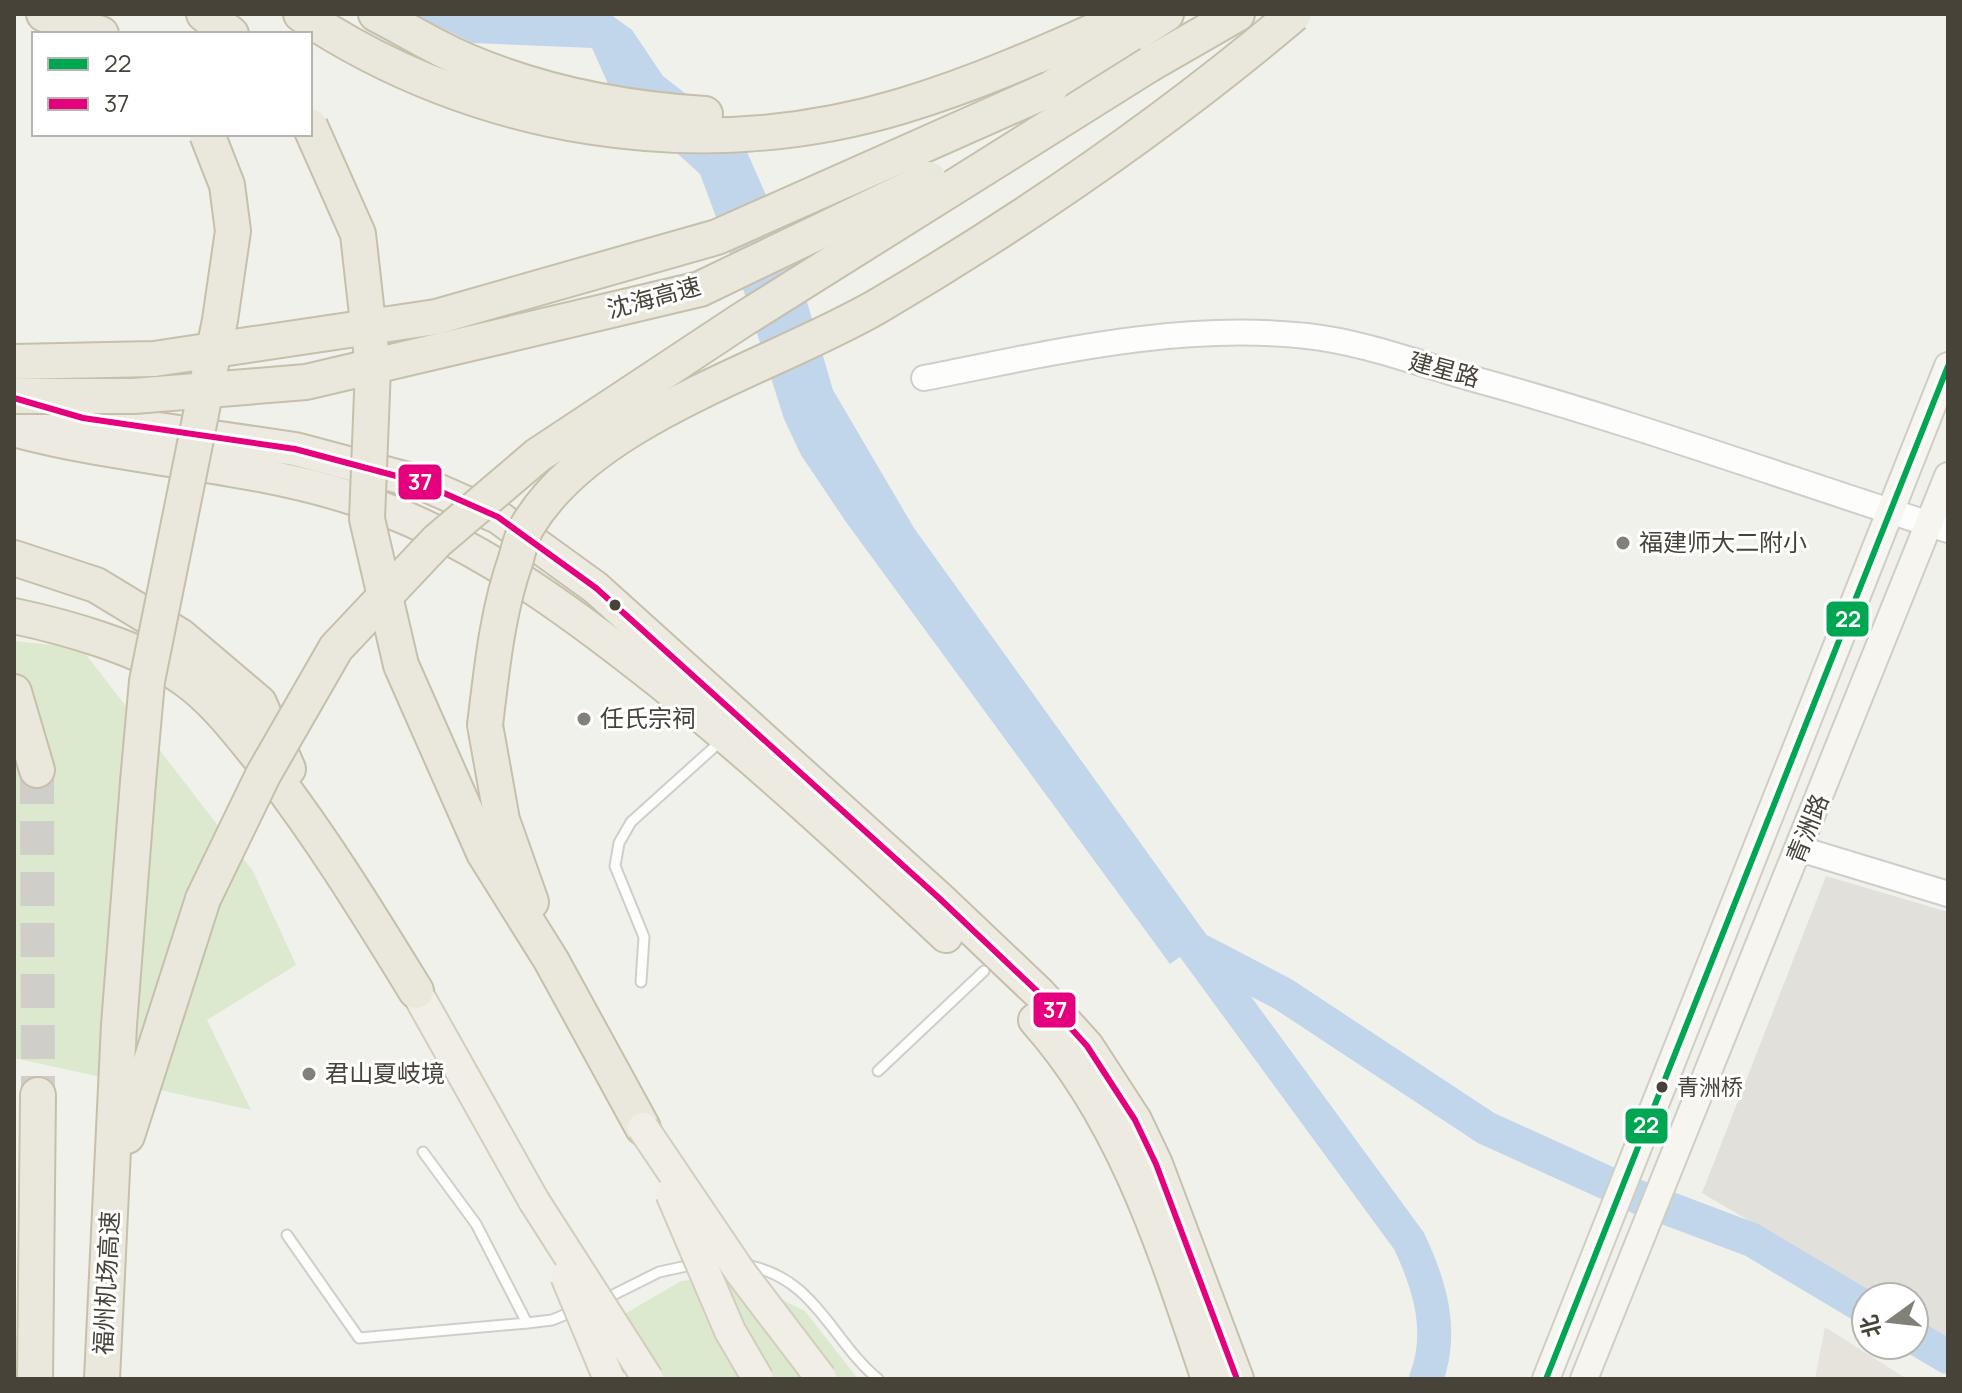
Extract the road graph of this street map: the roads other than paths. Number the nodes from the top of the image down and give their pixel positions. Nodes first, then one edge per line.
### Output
1 (44, 14) edge
2 (204, 14) edge
3 (301, 14) edge
4 (376, 14) edge
5 (1132, 14) edge
6 (1166, 14) edge
7 (1237, 14) edge
8 (1294, 14) edge
9 (95, 32) edge
10 (228, 32) edge
11 (1150, 64) junction
12 (901, 107) junction
13 (312, 130) edge
14 (208, 136) edge
15 (14, 362) edge
16 (1948, 366) edge
17 (924, 378) dead end
18 (14, 397) edge
19 (14, 430) edge
20 (1948, 476) edge
21 (1892, 511) junction
22 (1940, 527) edge
23 (14, 558) edge
24 (14, 616) edge
25 (17, 700) edge
26 (727, 736) junction
27 (37, 770) tunnel mouth
28 (1785, 782) junction
29 (1821, 798) junction
30 (315, 828) junction
31 (1800, 849) junction
32 (1948, 894) edge
33 (551, 960) junction
34 (984, 971) junction
35 (641, 982) dead end
36 (416, 991) joint
37 (878, 1071) dead end
38 (38, 1095) tunnel mouth
39 (643, 1128) junction
40 (423, 1152) dead end
41 (111, 1186) junction
42 (534, 1201) junction
43 (287, 1235) dead end
44 (724, 1261) dead end
45 (711, 1262) dead end
46 (527, 1323) junction
47 (35, 1379) edge
48 (102, 1379) edge
49 (609, 1379) edge
50 (648, 1379) edge
51 (758, 1379) edge
52 (822, 1379) edge
53 (878, 1379) edge
54 (1208, 1379) edge
55 (1237, 1379) edge
56 (1546, 1379) edge
57 (1584, 1379) edge

1 - 9 highway
2 - 10 highway
3 - 12 highway
4 - 12 highway
5 - 12 highway
6 - 15 highway, 沈海高速, bridge
7 - 11 highway, 沈海高速
8 - 33 highway, bridge
11 - 18 highway, 沈海高速, bridge
11 - 41 highway, bridge
13 - 33 highway, bridge
14 - 41 highway, bridge
16 - 21 main road, 青洲路
17 - 21 street, 建星路
18 - 55 highway
19 - 26 highway
20 - 22 main road, 青洲路
21 - 22 street, 建星路
21 - 28 main road, 青洲路
22 - 29 main road, 青洲路
23 - 30 highway
24 - 30 highway
25 - 27 highway
26 - 34 highway
26 - 35 lane
28 - 29 main road
28 - 56 main road, 青洲路
29 - 31 main road, 青洲路
30 - 36 highway
31 - 32 street
31 - 57 main road, 青洲路
33 - 39 highway
34 - 37 lane
34 - 54 highway
36 - 42 main road
38 - 47 highway
39 - 51 main road, bridge
39 - 52 main road, bridge
40 - 46 lane
41 - 48 highway, 福州机场高速
42 - 49 main road, bridge
42 - 50 main road, bridge
43 - 46 lane
44 - 53 lane
45 - 46 lane

